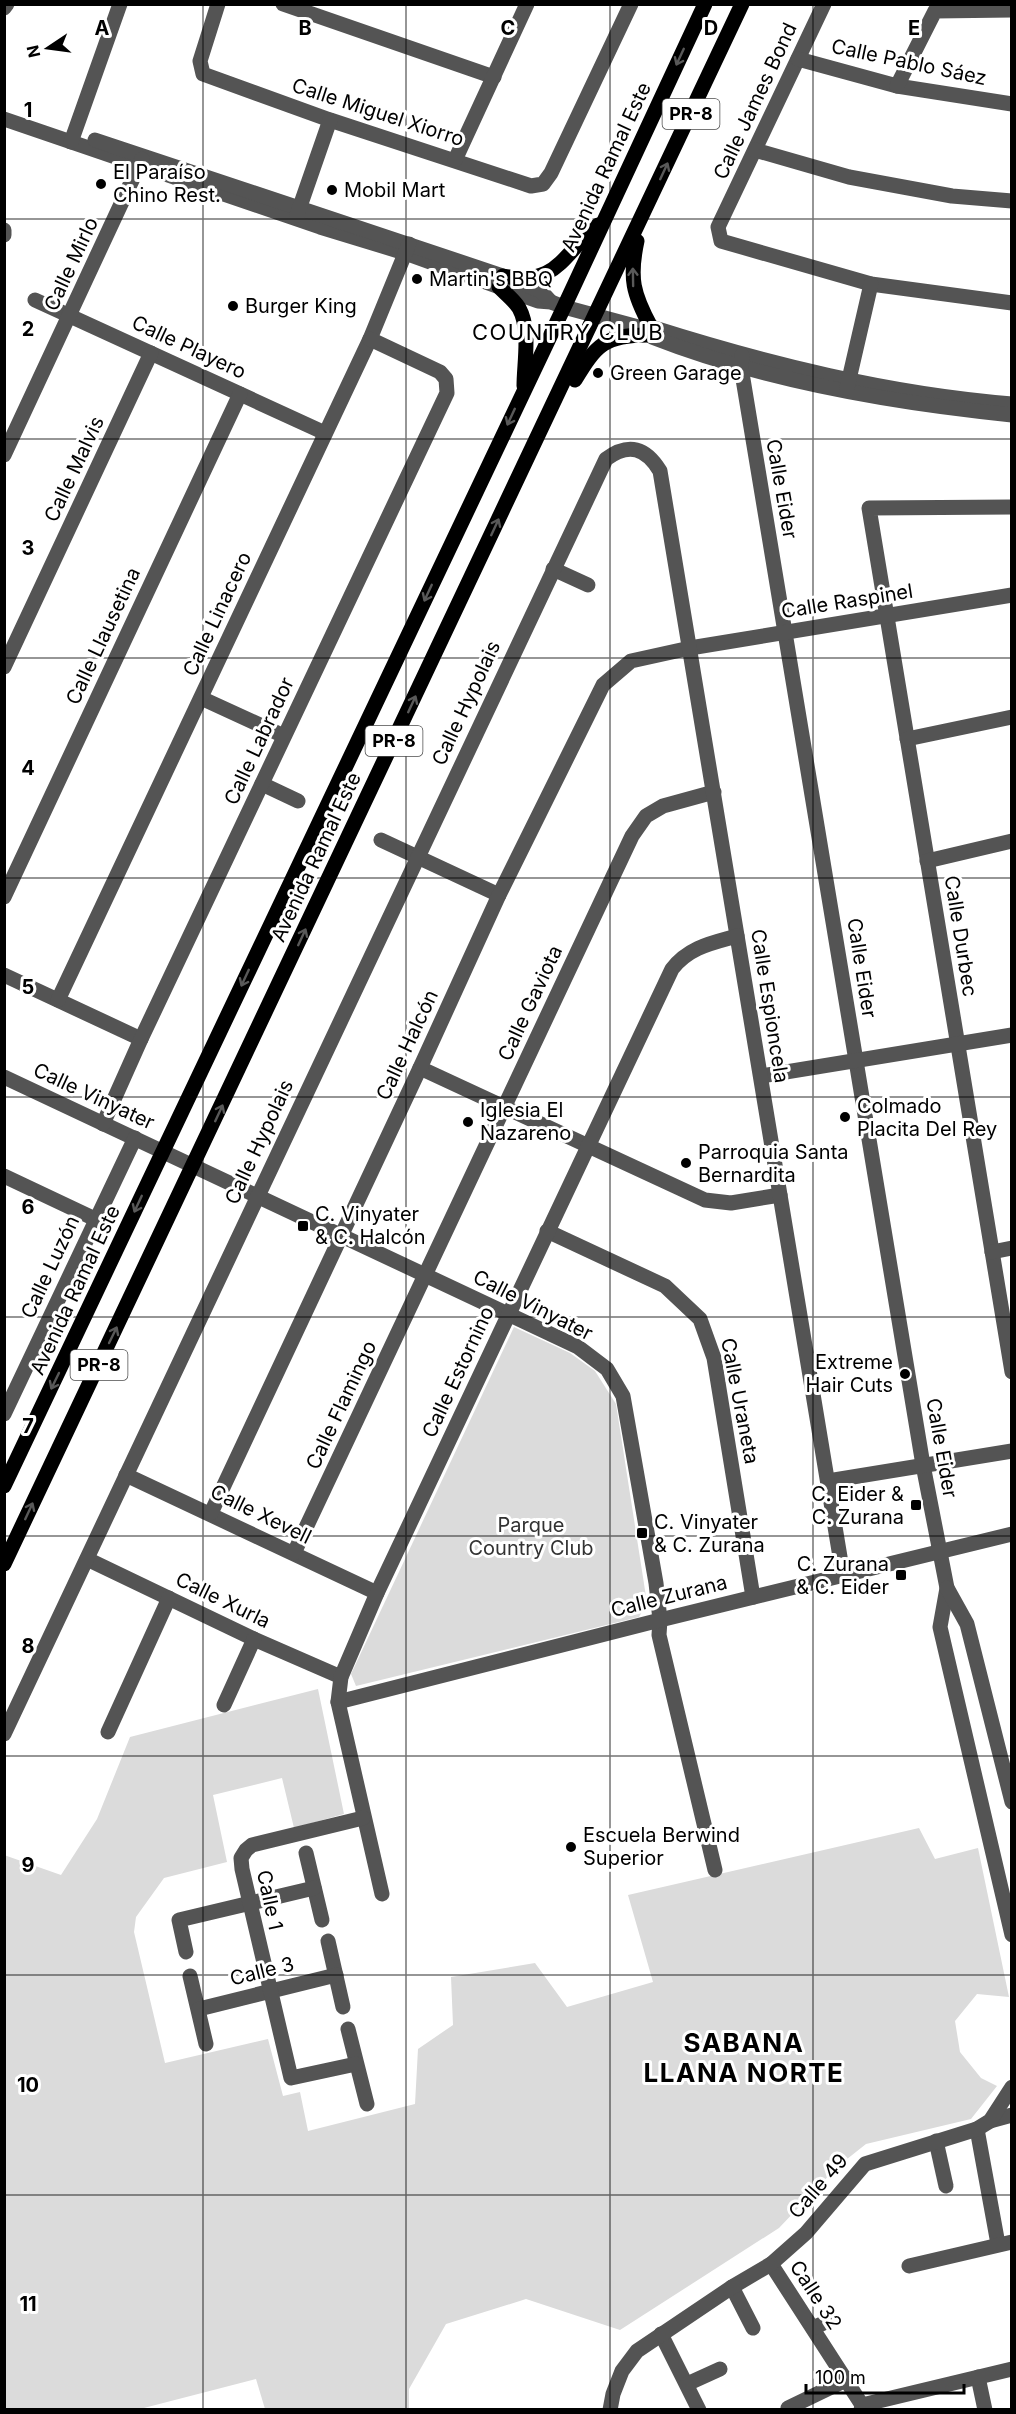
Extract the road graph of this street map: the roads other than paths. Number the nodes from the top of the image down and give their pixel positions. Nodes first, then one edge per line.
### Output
1 (120, 4) edge
2 (218, 4) edge
3 (283, 4) edge
4 (527, 4) edge
5 (631, 4) edge
6 (705, 4) edge
7 (742, 4) edge
8 (824, 4) edge
9 (1011, 10) edge
10 (798, 59) junction
11 (494, 77) junction
12 (897, 86) junction
13 (1011, 104) edge
14 (4, 109) edge
15 (4, 119) edge
16 (330, 120) junction
17 (73, 137) junction
18 (755, 150) junction
19 (455, 160) junction
20 (142, 161) junction
21 (1011, 201) edge
22 (298, 213) junction
23 (603, 222) junction
24 (639, 224) junction
25 (407, 248) junction
26 (501, 282) junction
27 (870, 284) junction
28 (35, 300) dead end
29 (1011, 303) edge
30 (558, 305) junction
31 (70, 315) junction
32 (596, 316) junction
33 (647, 330) junction
34 (370, 339) junction
35 (151, 353) junction
36 (741, 361) junction
37 (847, 386) junction
38 (524, 390) junction
39 (240, 394) junction
40 (1011, 404) edge
41 (549, 413) junction
42 (1011, 415) edge
43 (325, 433) junction
44 (642, 451) joint
45 (4, 455) edge
46 (1011, 507) edge
47 (552, 569) junction
48 (588, 585) dead end
49 (1011, 595) edge
50 (886, 616) junction
51 (785, 632) junction
52 (690, 648) junction
53 (4, 667) edge
54 (201, 698) junction
55 (1011, 717) edge
56 (284, 736) junction
57 (907, 738) junction
58 (262, 784) junction
59 (714, 792) junction
60 (298, 801) dead end
61 (381, 840) dead end
62 (1011, 841) edge
63 (417, 857) junction
64 (927, 861) junction
65 (499, 895) junction
66 (4, 897) edge
67 (737, 936) junction
68 (4, 975) edge
69 (58, 1000) junction
70 (1011, 1035) edge
71 (141, 1039) junction
72 (958, 1044) junction
73 (856, 1061) junction
74 (420, 1068) junction
75 (761, 1076) junction
76 (4, 1077) edge
77 (504, 1107) junction
78 (103, 1124) junction
79 (135, 1138) junction
80 (588, 1147) junction
81 (162, 1151) junction
82 (194, 1166) junction
83 (5, 1177) edge
84 (780, 1195) junction
85 (257, 1196) junction
86 (95, 1219) junction
87 (547, 1231) junction
88 (341, 1236) junction
89 (1011, 1248) edge
90 (992, 1252) junction
91 (425, 1275) junction
92 (509, 1314) junction
93 (1010, 1350) edge
94 (1011, 1372) edge
95 (4, 1414) edge
96 (1011, 1451) edge
97 (923, 1466) junction
98 (126, 1475) junction
99 (828, 1481) junction
100 (4, 1486) edge
101 (211, 1513) junction
102 (1011, 1534) edge
103 (938, 1551) junction
104 (294, 1553) junction
105 (87, 1559) junction
106 (4, 1564) edge
107 (843, 1575) junction
108 (947, 1588) junction
109 (377, 1593) junction
110 (753, 1597) junction
111 (169, 1598) junction
112 (660, 1620) junction
113 (254, 1639) junction
114 (341, 1677) junction
115 (338, 1702) junction
116 (224, 1705) dead end
117 (108, 1732) dead end
118 (4, 1734) edge
119 (1011, 1802) edge
120 (363, 1818) junction
121 (306, 1853) dead end
122 (715, 1870) dead end
123 (314, 1888) junction
124 (382, 1894) dead end
125 (248, 1903) junction
126 (322, 1920) dead end
127 (1011, 1935) edge
128 (328, 1941) dead end
129 (186, 1952) dead end
130 (336, 1975) junction
131 (190, 1976) dead end
132 (270, 1991) junction
133 (343, 2007) dead end
134 (199, 2009) junction
135 (348, 2029) dead end
136 (206, 2044) dead end
137 (356, 2064) junction
138 (1011, 2087) edge
139 (367, 2104) dead end
140 (1011, 2115) edge
141 (983, 2125) junction
142 (936, 2141) junction
143 (946, 2186) dead end
144 (1005, 2243) edge
145 (771, 2264) junction
146 (909, 2266) dead end
147 (732, 2287) junction
148 (828, 2321) dead end
149 (753, 2328) dead end
150 (813, 2328) junction
151 (661, 2334) junction
152 (720, 2369) dead end
153 (1011, 2369) edge
154 (978, 2377) junction
155 (846, 2380) junction
156 (687, 2384) junction
157 (861, 2407) edge
158 (788, 2408) dead end
159 (610, 2409) edge
160 (699, 2409) edge
161 (985, 2409) edge

1 - 17 street
2 - 16 street, Calle Miguel Xiorro
3 - 11 street
4 - 11 street
5 - 19 street, Calle Miguel Xiorro
6 -> 23 main road, Avenida Ramal Este / PR-8
24 -> 7 main road, Avenida Ramal Este / PR-8
8 - 10 street, Calle James Bond
9 - 12 street
10 - 12 street, Calle Pablo Sáez
10 - 18 street, Calle James Bond
11 - 19 street
12 - 13 street, Calle Pablo Sáez
14 - 17 street
15 - 17 street
16 - 19 street, Calle Miguel Xiorro
16 - 22 street
17 - 20 street
18 - 21 street
18 - 27 street, Calle James Bond
20 - 22 street
20 - 31 street, Calle Mirlo
22 - 25 street
23 - 26 main road
23 - 30 main road, Avenida Ramal Este / PR-8
24 - 32 main road, Avenida Ramal Este / PR-8
33 -> 24 main road
25 - 26 street
25 - 34 street, Calle Linacero
26 - 30 street
26 - 38 main road
27 - 29 street
27 - 37 street
28 - 31 street, Calle Playero
30 - 32 street
30 - 38 main road, Avenida Ramal Este / PR-8
31 - 35 street, Calle Playero
31 - 45 street, Calle Mirlo
32 - 33 street
32 - 41 main road, Avenida Ramal Este / PR-8
33 - 36 street
33 - 41 main road
34 - 43 street, Calle Linacero
34 - 56 street, Calle Labrador
35 - 39 street, Calle Playero
35 - 53 street, Calle Malvis
36 - 37 street
36 - 51 street, Calle Eider
37 - 40 street
37 - 42 street
38 -> 81 main road, Avenida Ramal Este / PR-8
39 - 43 street, Calle Playero
39 - 66 street, Calle Llausetina
82 -> 41 main road, Avenida Ramal Este / PR-8
43 - 54 street, Calle Linacero
44 - 47 street, Calle Hypolais
44 - 52 street, Calle Espioncela
46 - 50 street, Calle Durbec
47 - 48 street
47 - 63 street, Calle Hypolais
49 - 50 street, Calle Raspinel
50 - 51 street, Calle Raspinel
50 - 57 street, Calle Durbec
51 - 52 street, Calle Raspinel
51 - 73 street, Calle Eider
52 - 59 street, Calle Espioncela
52 - 65 street, Calle Halcón
54 - 56 street
54 - 69 street, Calle Linacero
55 - 57 street
56 - 58 street, Calle Labrador
57 - 64 street, Calle Durbec
58 - 60 street
58 - 71 street, Calle Labrador
59 - 67 street, Calle Espioncela
59 - 77 street, Calle Gaviota
61 - 63 street
62 - 64 street
63 - 65 street
63 - 85 street, Calle Hypolais
64 - 72 street, Calle Durbec
65 - 74 street, Calle Halcón
67 - 75 street, Calle Espioncela
67 - 80 street, Calle Estornino
68 - 69 street
69 - 71 street
70 - 72 street
71 - 78 street, Calle Labrador
72 - 73 street
72 - 90 street, Calle Durbec
73 - 75 street
73 - 97 street, Calle Eider
74 - 77 street
74 - 88 street, Calle Halcón
75 - 84 street, Calle Espioncela
76 - 78 street, Calle Vinyater
77 - 80 street
77 - 91 street, Calle Gaviota
78 - 79 street, Calle Vinyater
79 - 81 street, Calle Vinyater
79 - 86 street, Calle Luzón
80 - 84 street
80 - 87 street, Calle Estornino
81 - 82 street, Calle Vinyater
81 -> 100 main road, Avenida Ramal Este / PR-8
82 - 85 street, Calle Vinyater
106 -> 82 main road, Avenida Ramal Este / PR-8
83 - 86 street
84 - 99 street, Calle Espioncela
85 - 88 street, Calle Vinyater
85 - 98 street, Calle Hypolais
86 - 95 street, Calle Luzón
87 - 92 street, Calle Estornino
87 - 110 street, Calle Uraneta
88 - 91 street, Calle Vinyater
88 - 101 street, Calle Halcón
89 - 90 street
90 - 93 street, Calle Durbec
91 - 92 street, Calle Vinyater
91 - 104 street, Calle Flamingo
92 - 109 street, Calle Estornino
92 - 112 street, Calle Vinyater
93 - 94 street, Calle Durbec
96 - 97 street
97 - 99 street
97 - 103 street, Calle Eider
98 - 101 street, Calle Xevell
98 - 105 street, Calle Hypolais
99 - 107 street, Calle Espioncela
101 - 104 street, Calle Xevell
102 - 103 street, Calle Zurana
103 - 107 street, Calle Zurana
103 - 108 street, Calle Eider
104 - 109 street, Calle Xevell
105 - 111 street, Calle Xurla
105 - 118 street, Calle Hypolais
107 - 110 street, Calle Zurana
108 - 119 street, Calle Eider
108 - 127 street, Calle Eider
109 - 114 street, Calle Estornino
110 - 112 street, Calle Zurana
111 - 113 street, Calle Xurla
111 - 117 street
112 - 115 street, Calle Zurana
112 - 122 street, Calle Vinyater
113 - 114 street, Calle Xurla
113 - 116 street
114 - 115 street, Calle Estornino
115 - 120 street, Calle Estornino
120 - 124 street, Calle Estornino
120 - 125 street, Calle 1
121 - 123 street
123 - 125 street
123 - 126 street
125 - 129 street
125 - 132 street, Calle 1
128 - 130 street
130 - 132 street, Calle 3
130 - 133 street
131 - 134 street
132 - 134 street, Calle 3
132 - 137 street, Calle 1
134 - 136 street
135 - 137 street
137 - 139 street
138 - 141 street
140 - 141 street, Calle 49
141 - 142 street, Calle 49
141 - 144 street
142 - 143 street
142 - 145 street, Calle 49
144 - 146 street
145 - 147 street, Calle 49
145 - 150 street, Calle 32
147 - 149 street
147 - 151 street, Calle 49
148 - 150 street
150 - 155 street, Calle 32
151 - 156 street
151 - 159 street, Calle 49
152 - 156 street
153 - 154 street
154 - 157 street
154 - 161 street
155 - 157 street, Calle 32
155 - 158 street
156 - 160 street

